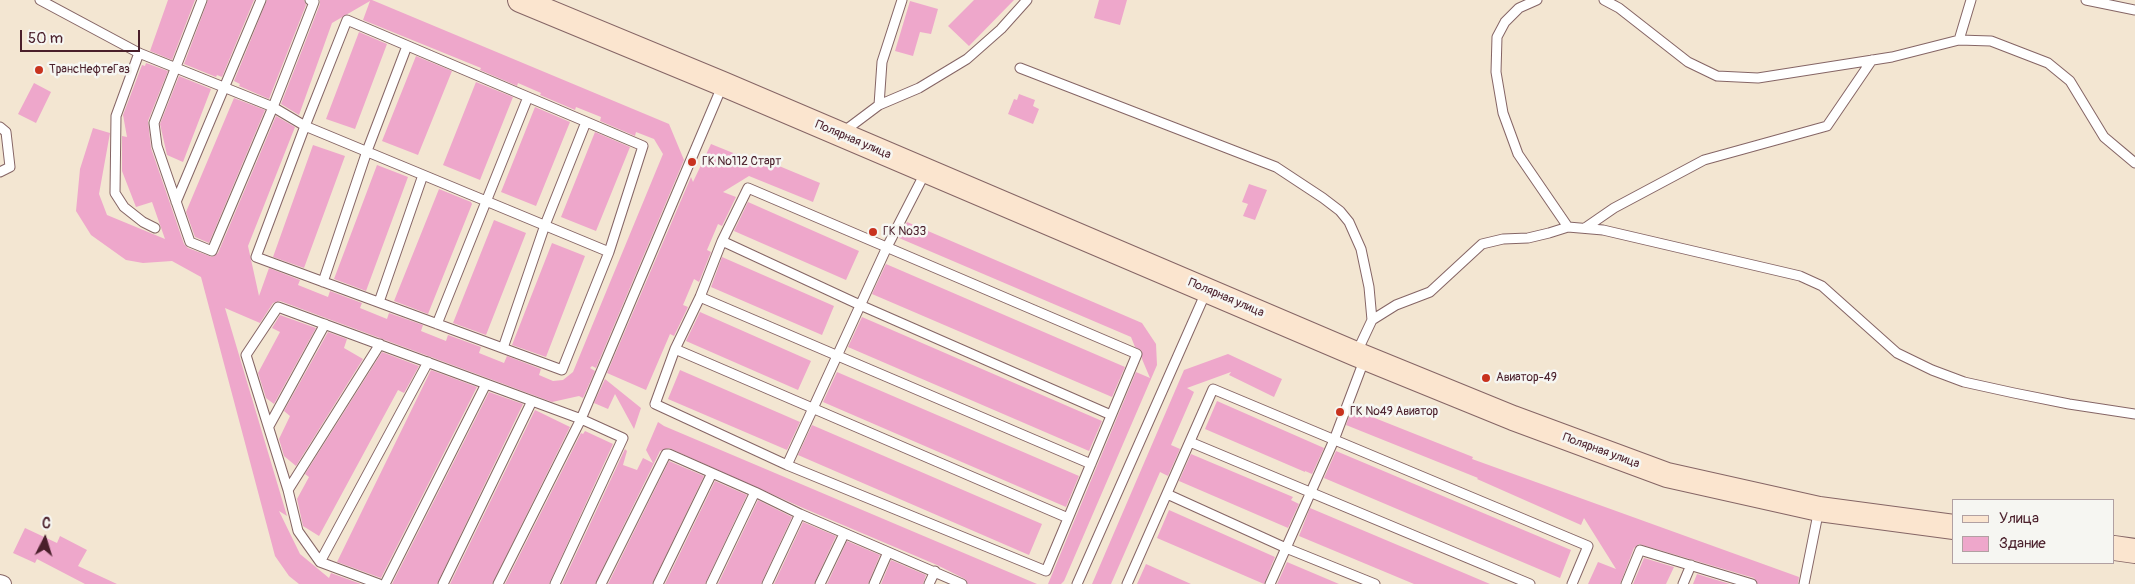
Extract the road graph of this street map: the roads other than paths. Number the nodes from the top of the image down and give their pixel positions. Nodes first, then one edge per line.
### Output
1 (40, 0) edge
2 (202, 0) edge
3 (261, 0) edge
4 (310, 0) edge
5 (520, 0) edge
6 (902, 0) edge
7 (1028, 0) edge
8 (1537, 0) edge
9 (1604, 0) edge
10 (1971, 0) edge
11 (2086, 0) edge
12 (2135, 10) edge
13 (1959, 40) junction
14 (407, 46) junction
15 (139, 53) junction
16 (1872, 60) junction
17 (174, 68) junction
18 (1020, 68) dead end
19 (723, 84) junction
20 (226, 88) junction
21 (528, 97) junction
22 (879, 105) junction
23 (273, 107) junction
24 (586, 122) junction
25 (305, 126) junction
26 (0, 127) edge
27 (841, 134) junction
28 (367, 151) junction
29 (2135, 162) edge
30 (926, 171) junction
31 (0, 172) edge
32 (423, 175) junction
33 (486, 200) junction
34 (176, 202) junction
35 (546, 225) junction
36 (1568, 226) junction
37 (155, 228) dead end
38 (1585, 228) junction
39 (722, 241) junction
40 (887, 247) junction
41 (609, 252) junction
42 (323, 282) junction
43 (1208, 290) junction
44 (700, 297) junction
45 (379, 302) junction
46 (860, 305) junction
47 (1372, 320) junction
48 (325, 324) junction
49 (437, 324) junction
50 (380, 344) junction
51 (503, 348) junction
52 (674, 349) junction
53 (837, 356) junction
54 (1360, 356) junction
55 (428, 362) junction
56 (486, 384) junction
57 (532, 401) junction
58 (813, 408) junction
59 (2135, 414) edge
60 (1111, 415) junction
61 (580, 419) junction
62 (269, 426) junction
63 (1334, 440) junction
64 (1190, 442) junction
65 (1091, 464) junction
66 (787, 465) junction
67 (712, 473) junction
68 (288, 490) junction
69 (755, 492) junction
70 (1310, 493) junction
71 (1167, 494) junction
72 (1819, 509) junction
73 (800, 514) junction
74 (1068, 518) junction
75 (1952, 527) edge
76 (844, 534) junction
77 (1286, 548) junction
78 (2115, 548) edge
79 (2135, 551) edge
80 (888, 552) junction
81 (320, 562) junction
82 (1691, 566) junction
83 (935, 571) junction
84 (1748, 583) edge
85 (379, 584) edge
86 (385, 584) edge
87 (443, 584) edge
88 (498, 584) edge
89 (555, 584) edge
90 (601, 584) edge
91 (658, 584) edge
92 (711, 584) edge
93 (767, 584) edge
94 (820, 584) edge
95 (874, 584) edge
96 (929, 584) edge
97 (962, 584) edge
98 (1077, 584) edge
99 (1127, 584) edge
100 (1270, 584) edge
101 (1375, 584) edge
102 (1530, 584) edge
103 (1572, 584) edge
104 (1626, 584) edge
105 (1684, 584) edge
106 (1804, 584) edge

1 - 15 lane
2 - 17 lane
3 - 20 lane
4 - 23 lane
5 - 19 main road, Полярная улица
6 - 22 lane
7 - 22 lane
8 - 36 lane
9 - 16 lane
10 - 13 lane
11 - 12 lane
13 - 16 lane
13 - 29 lane
14 - 21 lane
14 - 25 lane
14 - 28 lane
15 - 17 lane
15 - 37 lane
16 - 38 lane
17 - 20 lane
17 - 34 lane
18 - 47 lane
19 - 27 main road, Полярная улица
19 - 61 lane
20 - 23 lane
20 - 34 lane
21 - 24 lane
21 - 33 lane
22 - 27 lane
23 - 25 lane
23 - 34 lane
24 - 35 lane
24 - 41 lane
25 - 28 lane
25 - 42 lane
26 - 31 lane
27 - 30 main road, Полярная улица
28 - 32 lane
28 - 42 lane
30 - 40 lane
30 - 43 main road, Полярная улица
32 - 33 lane
32 - 45 lane
33 - 35 lane
33 - 49 lane
35 - 41 lane
35 - 51 lane
36 - 38 lane
36 - 47 lane
38 - 59 lane
39 - 40 lane
39 - 44 lane
39 - 46 lane
40 - 46 lane
40 - 60 lane
41 - 51 lane
42 - 45 lane
43 - 54 main road, Полярная улица
43 - 98 lane
44 - 52 lane
44 - 53 lane
45 - 49 lane
46 - 53 lane
46 - 60 lane
47 - 54 lane
48 - 50 lane
48 - 62 lane
48 - 62 lane
49 - 51 lane
50 - 55 lane
50 - 68 lane
52 - 58 lane
52 - 66 lane
53 - 58 lane
53 - 65 lane
54 - 63 lane
54 - 72 main road, Полярная улица
55 - 56 lane
55 - 81 lane
56 - 57 lane
56 - 86 lane
57 - 61 lane
57 - 87 lane
58 - 66 lane
58 - 74 lane
60 - 65 lane
61 - 88 lane
61 - 89 lane
62 - 68 lane
63 - 64 lane
63 - 70 lane
63 - 103 lane
64 - 70 lane
64 - 71 lane
65 - 74 lane
66 - 74 lane
67 - 69 lane
67 - 90 lane
67 - 91 lane
68 - 81 lane
69 - 73 lane
69 - 92 lane
70 - 77 lane
70 - 102 lane
71 - 77 lane
71 - 99 lane
72 - 75 main road, Полярная улица
72 - 106 lane
73 - 76 lane
73 - 93 lane
76 - 80 lane
76 - 94 lane
77 - 100 lane
77 - 101 lane
78 - 79 main road
80 - 83 lane
80 - 95 lane
81 - 85 lane
82 - 84 lane
82 - 104 lane
82 - 105 lane
83 - 96 lane
83 - 97 lane

